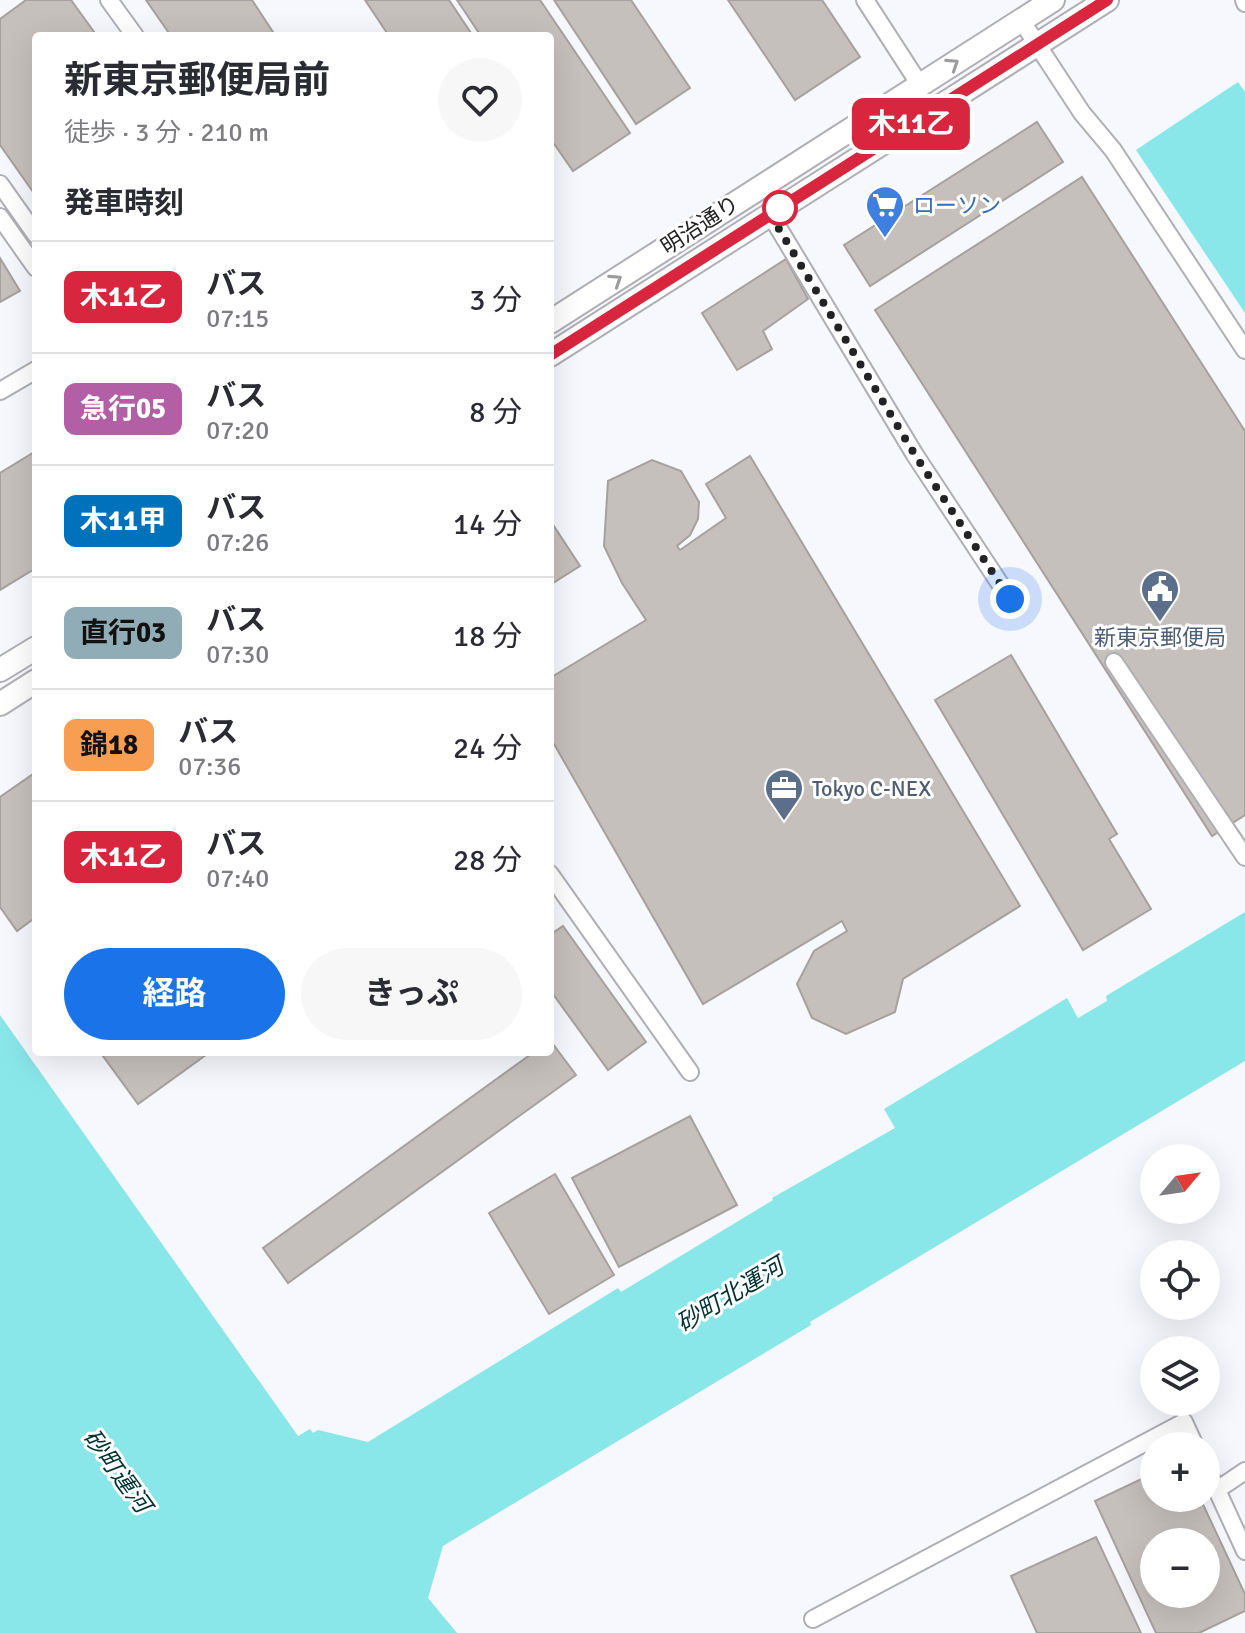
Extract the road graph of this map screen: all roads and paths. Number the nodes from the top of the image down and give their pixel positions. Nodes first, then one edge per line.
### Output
1 (109, 0) edge
2 (865, 0) edge
3 (1053, 0) edge
4 (1107, 0) edge
5 (1021, 20) junction
6 (132, 32) edge
7 (1037, 43) junction
8 (920, 85) junction
9 (0, 184) edge
10 (770, 214) junction
11 (0, 217) edge
12 (32, 229) edge
13 (32, 262) edge
14 (554, 319) edge
15 (1245, 350) edge
16 (554, 352) edge
17 (32, 372) edge
18 (0, 391) edge
19 (1010, 599) dead end
20 (32, 650) edge
21 (1114, 662) dead end
22 (0, 670) edge
23 (32, 684) edge
24 (0, 704) edge
25 (1245, 857) edge
26 (554, 880) edge
27 (690, 1072) dead end
28 (1165, 1432) edge
29 (1189, 1432) edge
30 (1140, 1445) edge
31 (1245, 1471) edge
32 (1220, 1488) edge
33 (1220, 1497) edge
34 (1245, 1551) edge
35 (813, 1619) dead end

1 - 6 street
2 - 8 street
3 - 5 main road, 明治通り
4 - 7 main road, 明治通り
5 - 7 street
8 -> 5 main road, 明治通り
7 - 10 main road, 明治通り
7 - 15 street
14 -> 8 main road, 明治通り
9 - 12 street
10 - 16 main road, 明治通り
10 - 19 street
11 - 13 street
17 - 18 street
20 - 22 main road
21 - 25 street
23 - 24 main road
26 - 27 street
28 - 29 street
30 - 35 street
31 - 32 street
33 - 34 street

